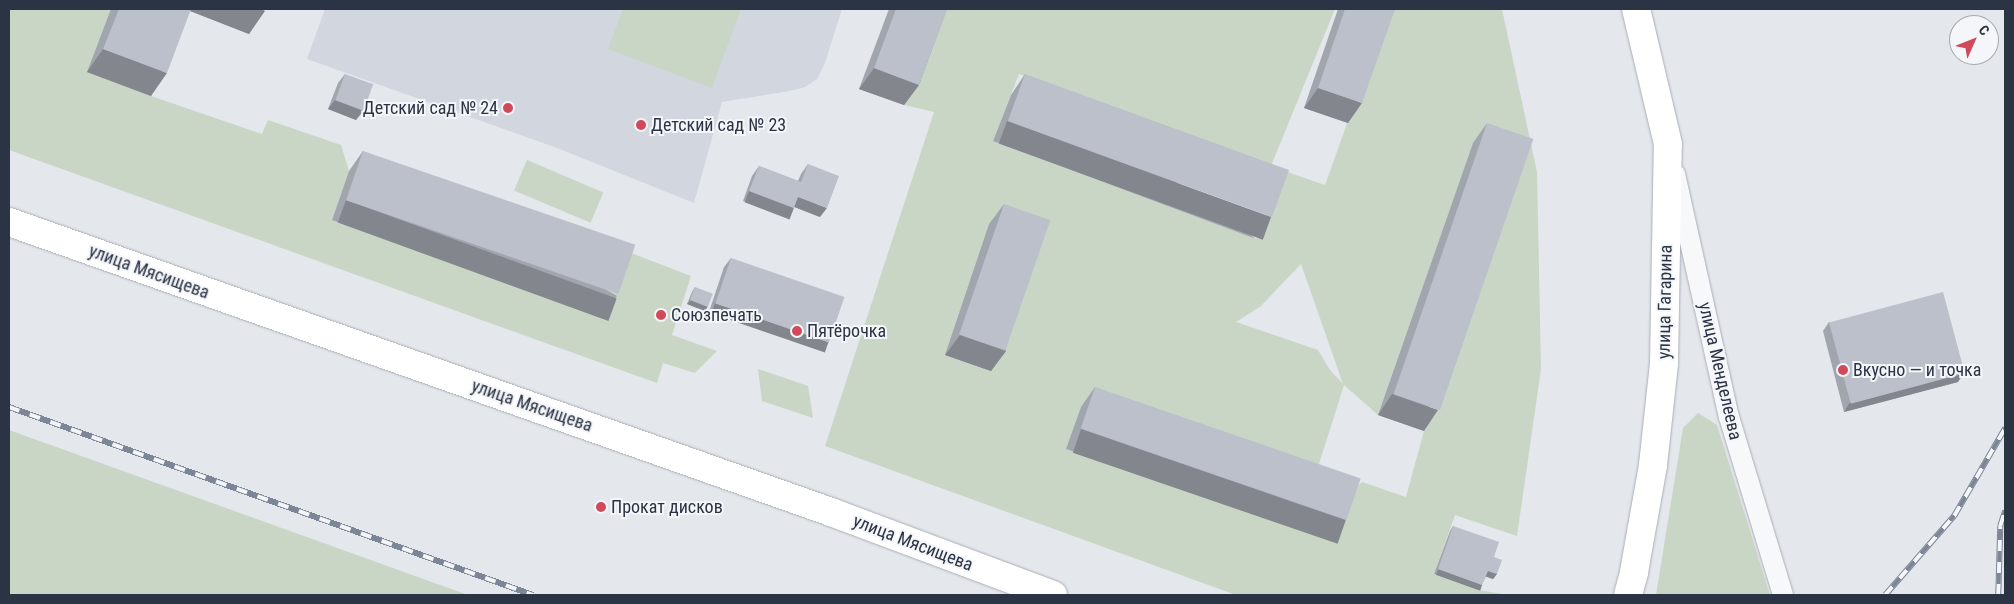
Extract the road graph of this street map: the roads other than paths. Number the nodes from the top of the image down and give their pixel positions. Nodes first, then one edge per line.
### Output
1 (1636, 9) edge
2 (1668, 144) junction
3 (9, 222) edge
4 (1053, 595) edge
5 (1628, 595) edge
6 (1783, 595) edge

1 - 2 main road, улица Гагарина
2 - 5 main road, улица Гагарина
2 - 6 street, улица Менделеева
3 - 4 main road, улица Мясищева

